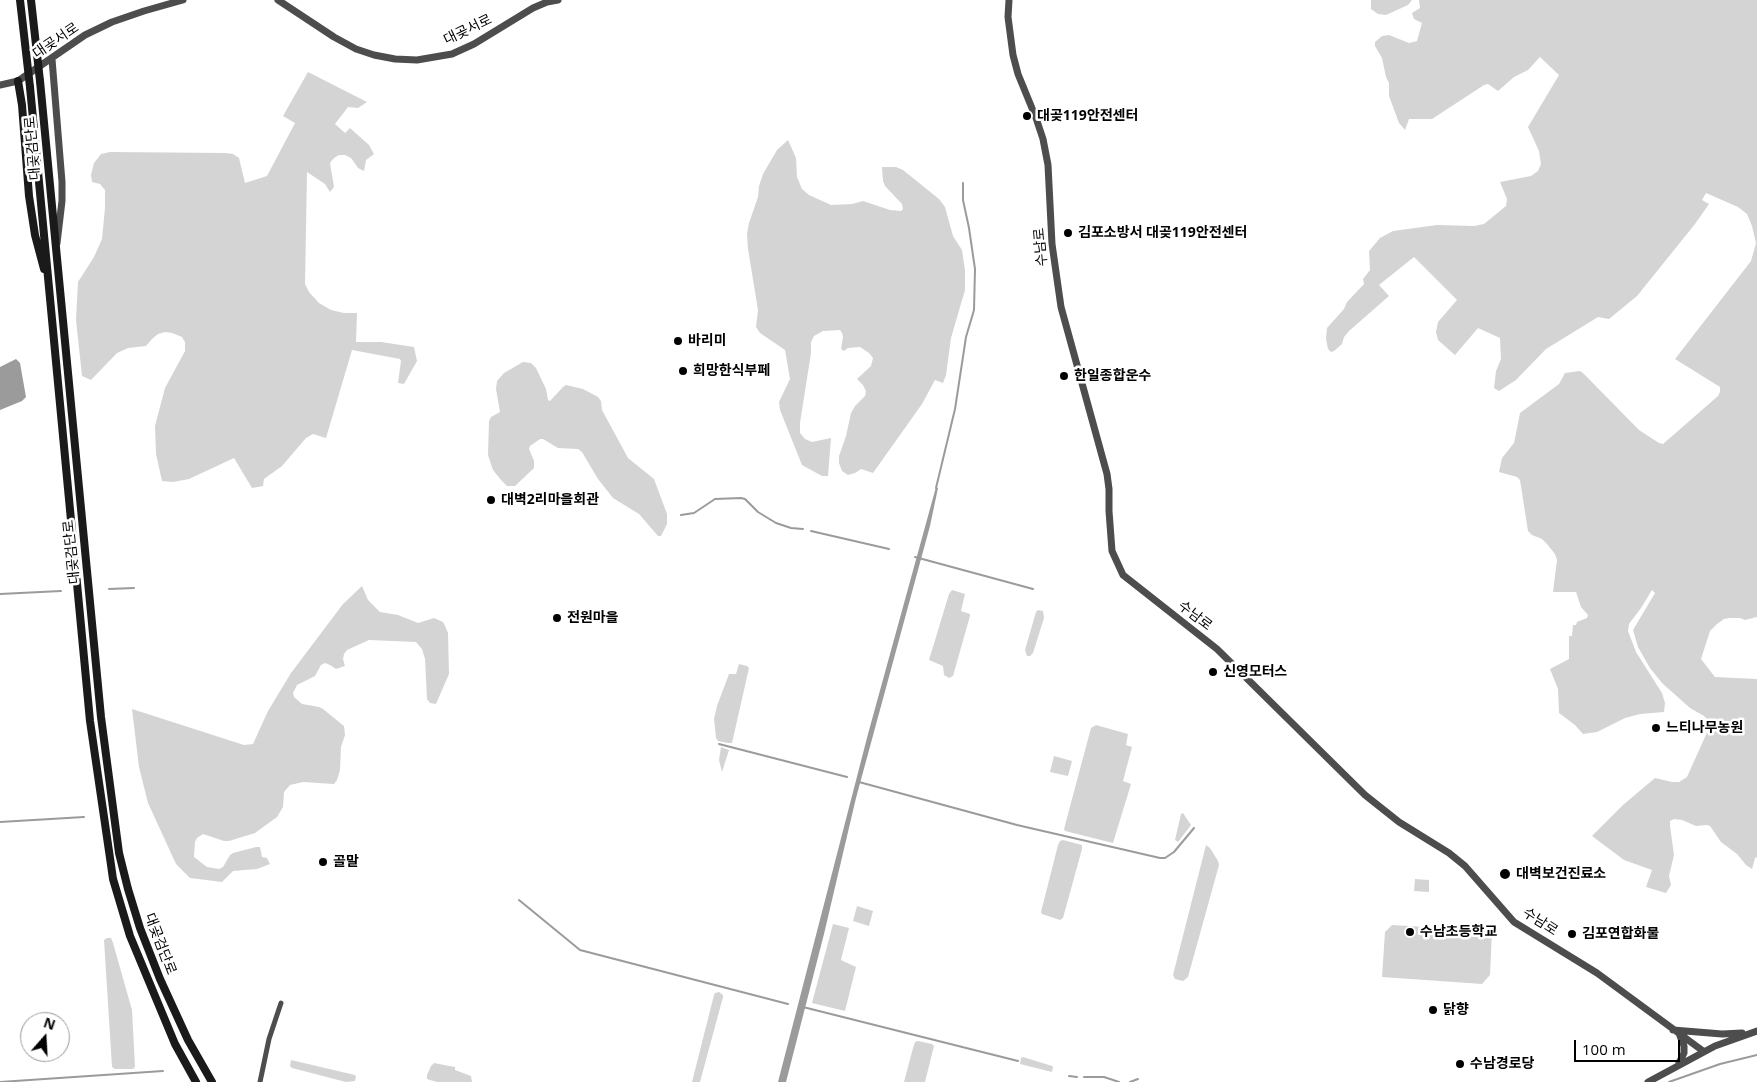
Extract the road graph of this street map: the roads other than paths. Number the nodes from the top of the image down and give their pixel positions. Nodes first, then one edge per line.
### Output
1 (20, 0) edge
2 (31, 0) edge
3 (183, 0) edge
4 (278, 0) edge
5 (558, 0) edge
6 (1009, 0) edge
7 (52, 59) junction
8 (18, 81) junction
9 (0, 86) edge
10 (56, 253) junction
11 (49, 284) junction
12 (281, 1003) dead end
13 (1672, 1030) junction
14 (1755, 1032) edge
15 (1680, 1036) junction
16 (1703, 1051) junction
17 (1678, 1065) junction
18 (196, 1082) edge
19 (212, 1082) edge
20 (260, 1082) edge
21 (1648, 1082) edge

1 - 11 main road, 대곶검단로, bridge
2 - 10 main road, 대곶검단로, bridge
3 - 7 street, 대곶서로
4 - 5 street, 대곶서로
6 - 13 street, 수남로
7 - 8 street, 대곶서로
7 - 10 street
8 - 9 street, 대곶서로
8 - 11 main road
10 - 19 main road, 대곶검단로
11 - 18 main road, 대곶검단로
12 - 20 street
13 - 14 street
13 - 15 street, 수남로
14 - 16 street
15 - 16 street, 수남로
15 - 17 street
16 - 17 street
17 - 21 street

